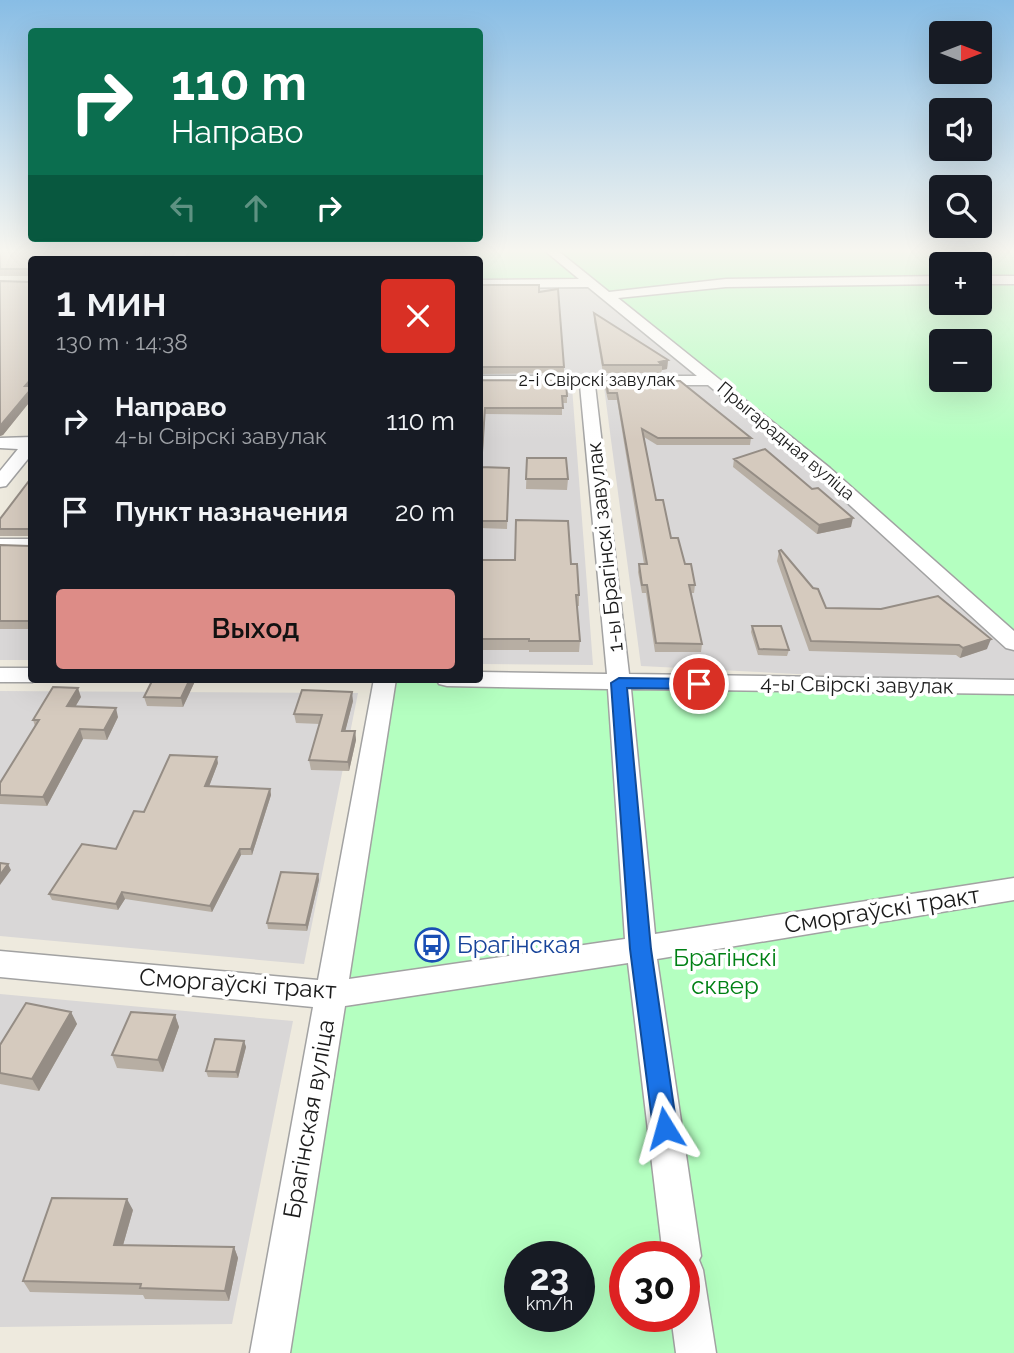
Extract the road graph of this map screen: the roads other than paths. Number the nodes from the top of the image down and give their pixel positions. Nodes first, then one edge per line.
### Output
1 (626, 313) edge
2 (483, 380) edge
3 (587, 380) junction
4 (714, 381) junction
5 (0, 443) edge
6 (28, 443) edge
7 (28, 447) edge
8 (0, 482) edge
9 (0, 545) edge
10 (28, 545) edge
11 (1014, 643) edge
12 (0, 675) edge
13 (28, 676) edge
14 (483, 680) edge
15 (384, 683) edge
16 (619, 683) junction
17 (1014, 687) edge
18 (1014, 889) edge
19 (641, 949) junction
20 (0, 964) edge
21 (331, 995) junction
22 (680, 1241) edge
23 (693, 1332) edge
24 (270, 1353) edge
25 (696, 1353) edge

1 - 4 street, Прыгарадная вуліца
2 - 3 street, 2-і Свірскі завулак
3 - 4 street, 2-і Свірскі завулак
3 - 16 street, 1-ы Брагінскі завулак
4 - 11 street, Прыгарадная вуліца
5 - 6 street
7 - 8 street
9 - 10 street
12 - 13 street
14 - 16 street, 4-ы Свірскі завулак
15 - 21 street, Брагінская вуліца
16 - 17 street, 4-ы Свірскі завулак
16 - 19 street, 1-ы Брагінскі завулак
18 - 19 street, Сморгаўскі тракт
19 - 21 street, Сморгаўскі тракт
19 - 22 street, 1-ы Брагінскі завулак
20 - 21 street, Сморгаўскі тракт
21 - 24 street, Брагінская вуліца
23 - 25 street

